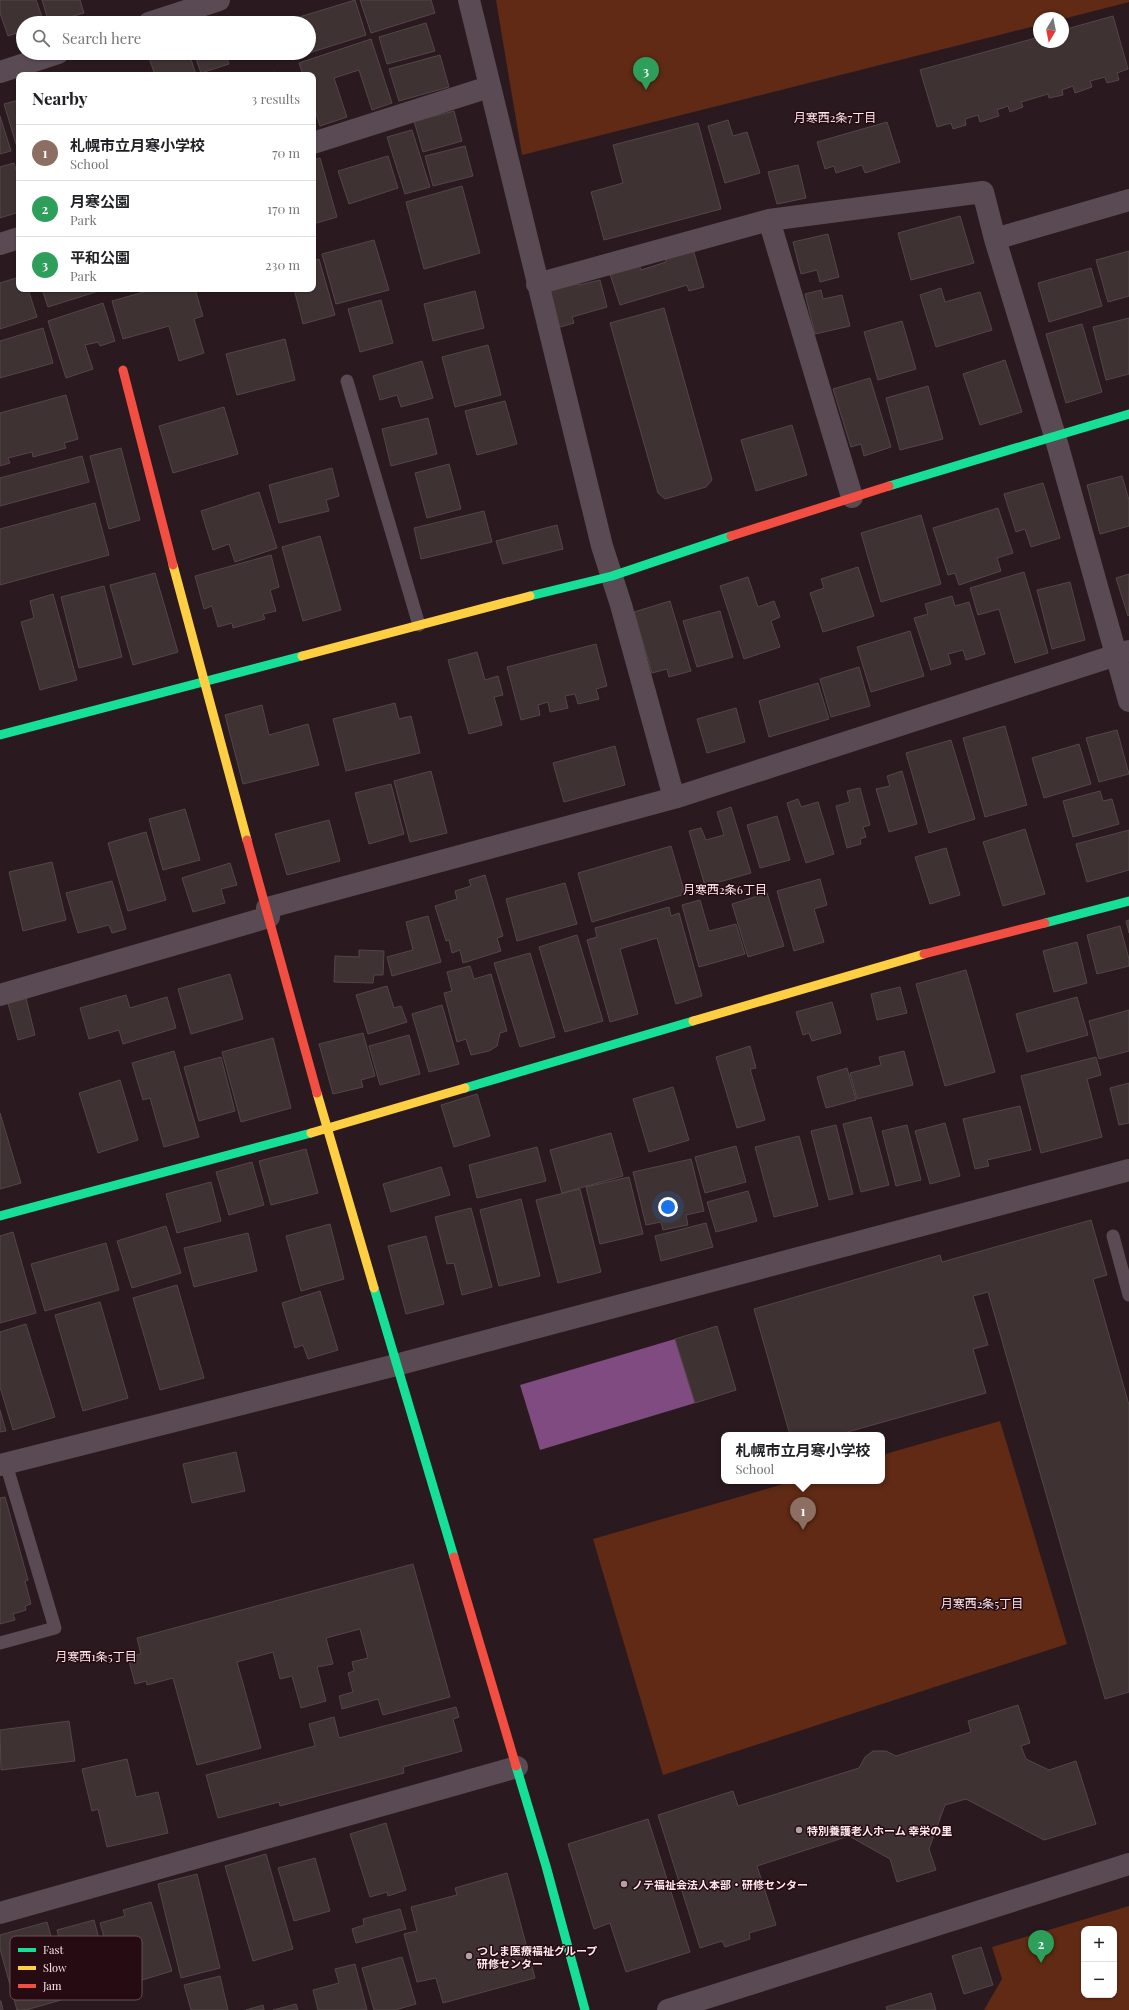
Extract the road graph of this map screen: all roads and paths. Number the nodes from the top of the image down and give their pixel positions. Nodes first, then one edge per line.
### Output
1 (219, 0) edge
2 (469, 0) edge
3 (170, 16) edge
4 (37, 60) edge
5 (0, 72) edge
6 (489, 87) junction
7 (316, 142) edge
8 (1129, 200) edge
9 (769, 220) junction
10 (16, 239) edge
11 (995, 239) junction
12 (0, 244) edge
13 (537, 284) junction
14 (123, 370) dead end
15 (347, 382) dead end
16 (1129, 414) edge
17 (1055, 436) junction
18 (852, 497) junction
19 (612, 576) junction
20 (419, 625) junction
21 (1123, 653) edge
22 (203, 682) junction
23 (1129, 701) edge
24 (0, 735) edge
25 (674, 798) junction
26 (1129, 901) edge
27 (268, 912) junction
28 (0, 995) edge
29 (327, 1129) junction
30 (1129, 1170) edge
31 (0, 1216) edge
32 (1113, 1236) dead end
33 (1129, 1295) edge
34 (396, 1365) junction
35 (3, 1464) edge
36 (0, 1643) edge
37 (516, 1767) junction
38 (1129, 1864) edge
39 (0, 1913) edge
40 (585, 2010) edge
41 (668, 2010) edge

1 - 3 street
2 - 6 street
4 - 5 street
6 - 7 street
6 - 13 street
8 - 11 street
9 - 11 street
9 - 13 street
9 - 18 street
10 - 12 street
11 - 17 street
13 - 19 street
14 - 22 street
15 - 20 lane
16 - 17 street
17 - 18 street
17 - 21 street
18 - 19 street
19 - 20 street
19 - 25 street
20 - 22 street
21 - 23 street
21 - 25 street
22 - 24 street
22 - 27 street
25 - 27 street
26 - 29 street
27 - 28 street
27 - 29 street
29 - 31 street
29 - 34 street
30 - 34 street
32 - 33 lane
34 - 35 street
34 - 37 street
35 - 36 lane
37 - 39 street
37 - 40 street
38 - 41 street

